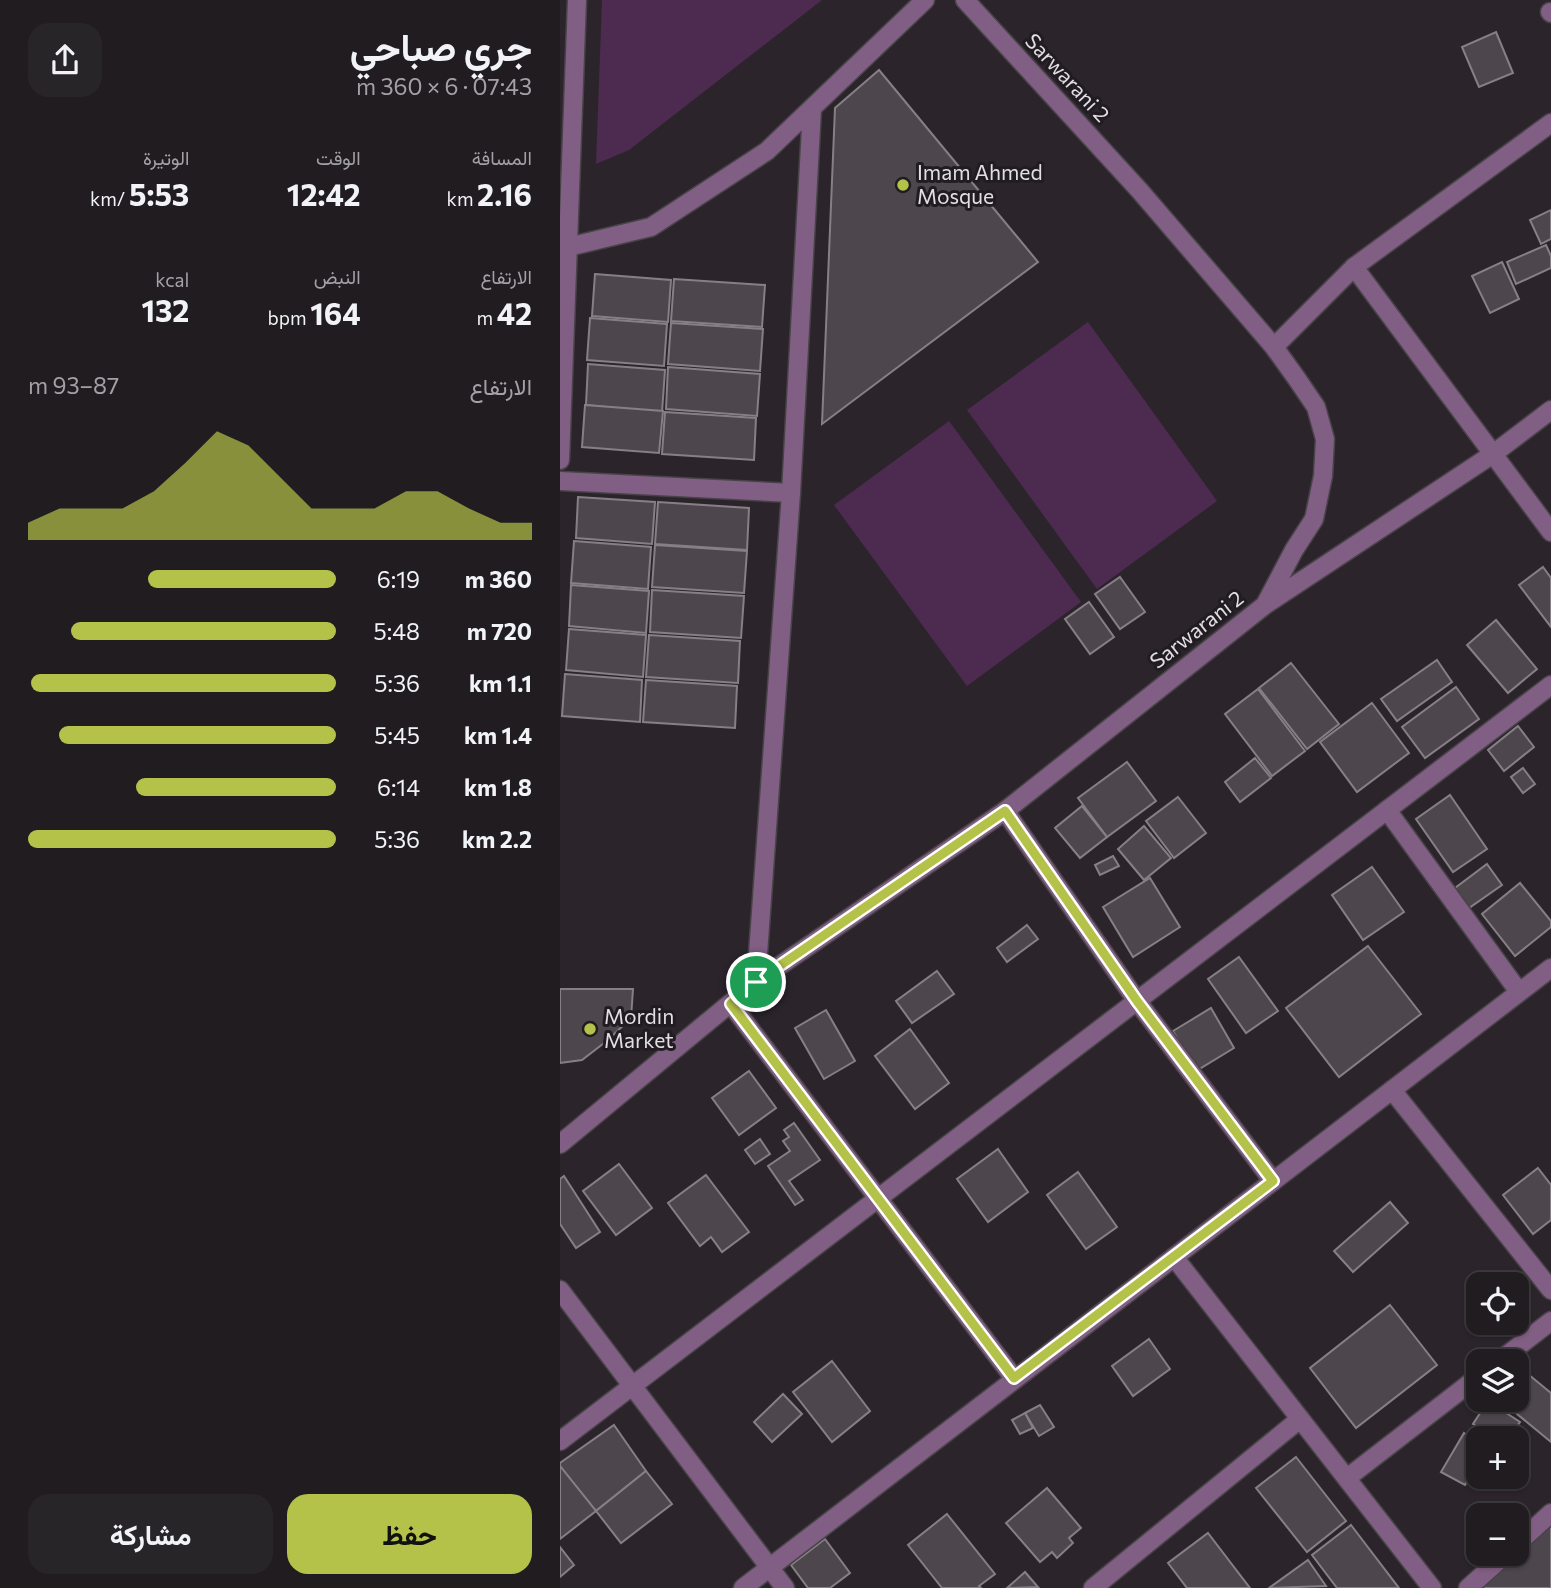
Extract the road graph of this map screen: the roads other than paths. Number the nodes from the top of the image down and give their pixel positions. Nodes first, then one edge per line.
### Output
1 (577, 0) edge
2 (925, 0) edge
3 (965, 0) edge
4 (812, 109) junction
5 (1551, 123) edge
6 (564, 246) edge
7 (1354, 267) junction
8 (1275, 347) junction
9 (1551, 410) edge
10 (1493, 454) junction
11 (560, 460) edge
12 (560, 481) edge
13 (791, 493) junction
14 (1551, 532) edge
15 (1265, 605) junction
16 (1551, 685) edge
17 (1387, 810) junction
18 (1005, 811) junction
19 (1551, 968) edge
20 (756, 982) junction
21 (1520, 992) junction
22 (1137, 1001) junction
23 (731, 1004) junction
24 (1392, 1090) junction
25 (560, 1144) edge
26 (1273, 1181) junction
27 (878, 1198) junction
28 (1174, 1256) junction
29 (560, 1290) edge
30 (1551, 1290) edge
31 (1551, 1321) edge
32 (1515, 1349) edge
33 (1014, 1378) junction
34 (633, 1386) junction
35 (1466, 1386) edge
36 (1300, 1419) junction
37 (560, 1441) edge
38 (1347, 1478) junction
39 (1551, 1513) edge
40 (1529, 1533) edge
41 (1493, 1566) edge
42 (769, 1567) junction
43 (1098, 1586) edge
44 (743, 1588) edge
45 (785, 1588) edge
46 (1432, 1588) edge
47 (1468, 1588) edge

1 - 6 street
2 - 4 street
3 - 8 street, Sarwarani 2
4 - 6 street
4 - 13 street
5 - 7 street
6 - 11 street
7 - 8 street
7 - 10 street
8 - 15 street, Sarwarani 2
9 - 10 street
10 - 14 street
10 - 15 street
12 - 13 street
13 - 20 street
15 - 18 street, Sarwarani 2
16 - 17 street
17 - 21 street
17 - 22 street
18 - 20 street, Sarwarani 2
18 - 22 street
19 - 21 street
20 - 23 street, Sarwarani 2
21 - 24 street
22 - 26 street
22 - 27 street
23 - 25 street, Sarwarani 2
23 - 27 street
24 - 26 street
24 - 30 street
26 - 28 street
27 - 33 street
27 - 34 street
28 - 33 street
28 - 36 street
29 - 34 street
31 - 32 street
33 - 42 street
34 - 37 street
34 - 42 street
35 - 38 street
36 - 38 street
36 - 43 street
38 - 46 street
39 - 40 street
41 - 47 street
42 - 44 street
42 - 45 street

